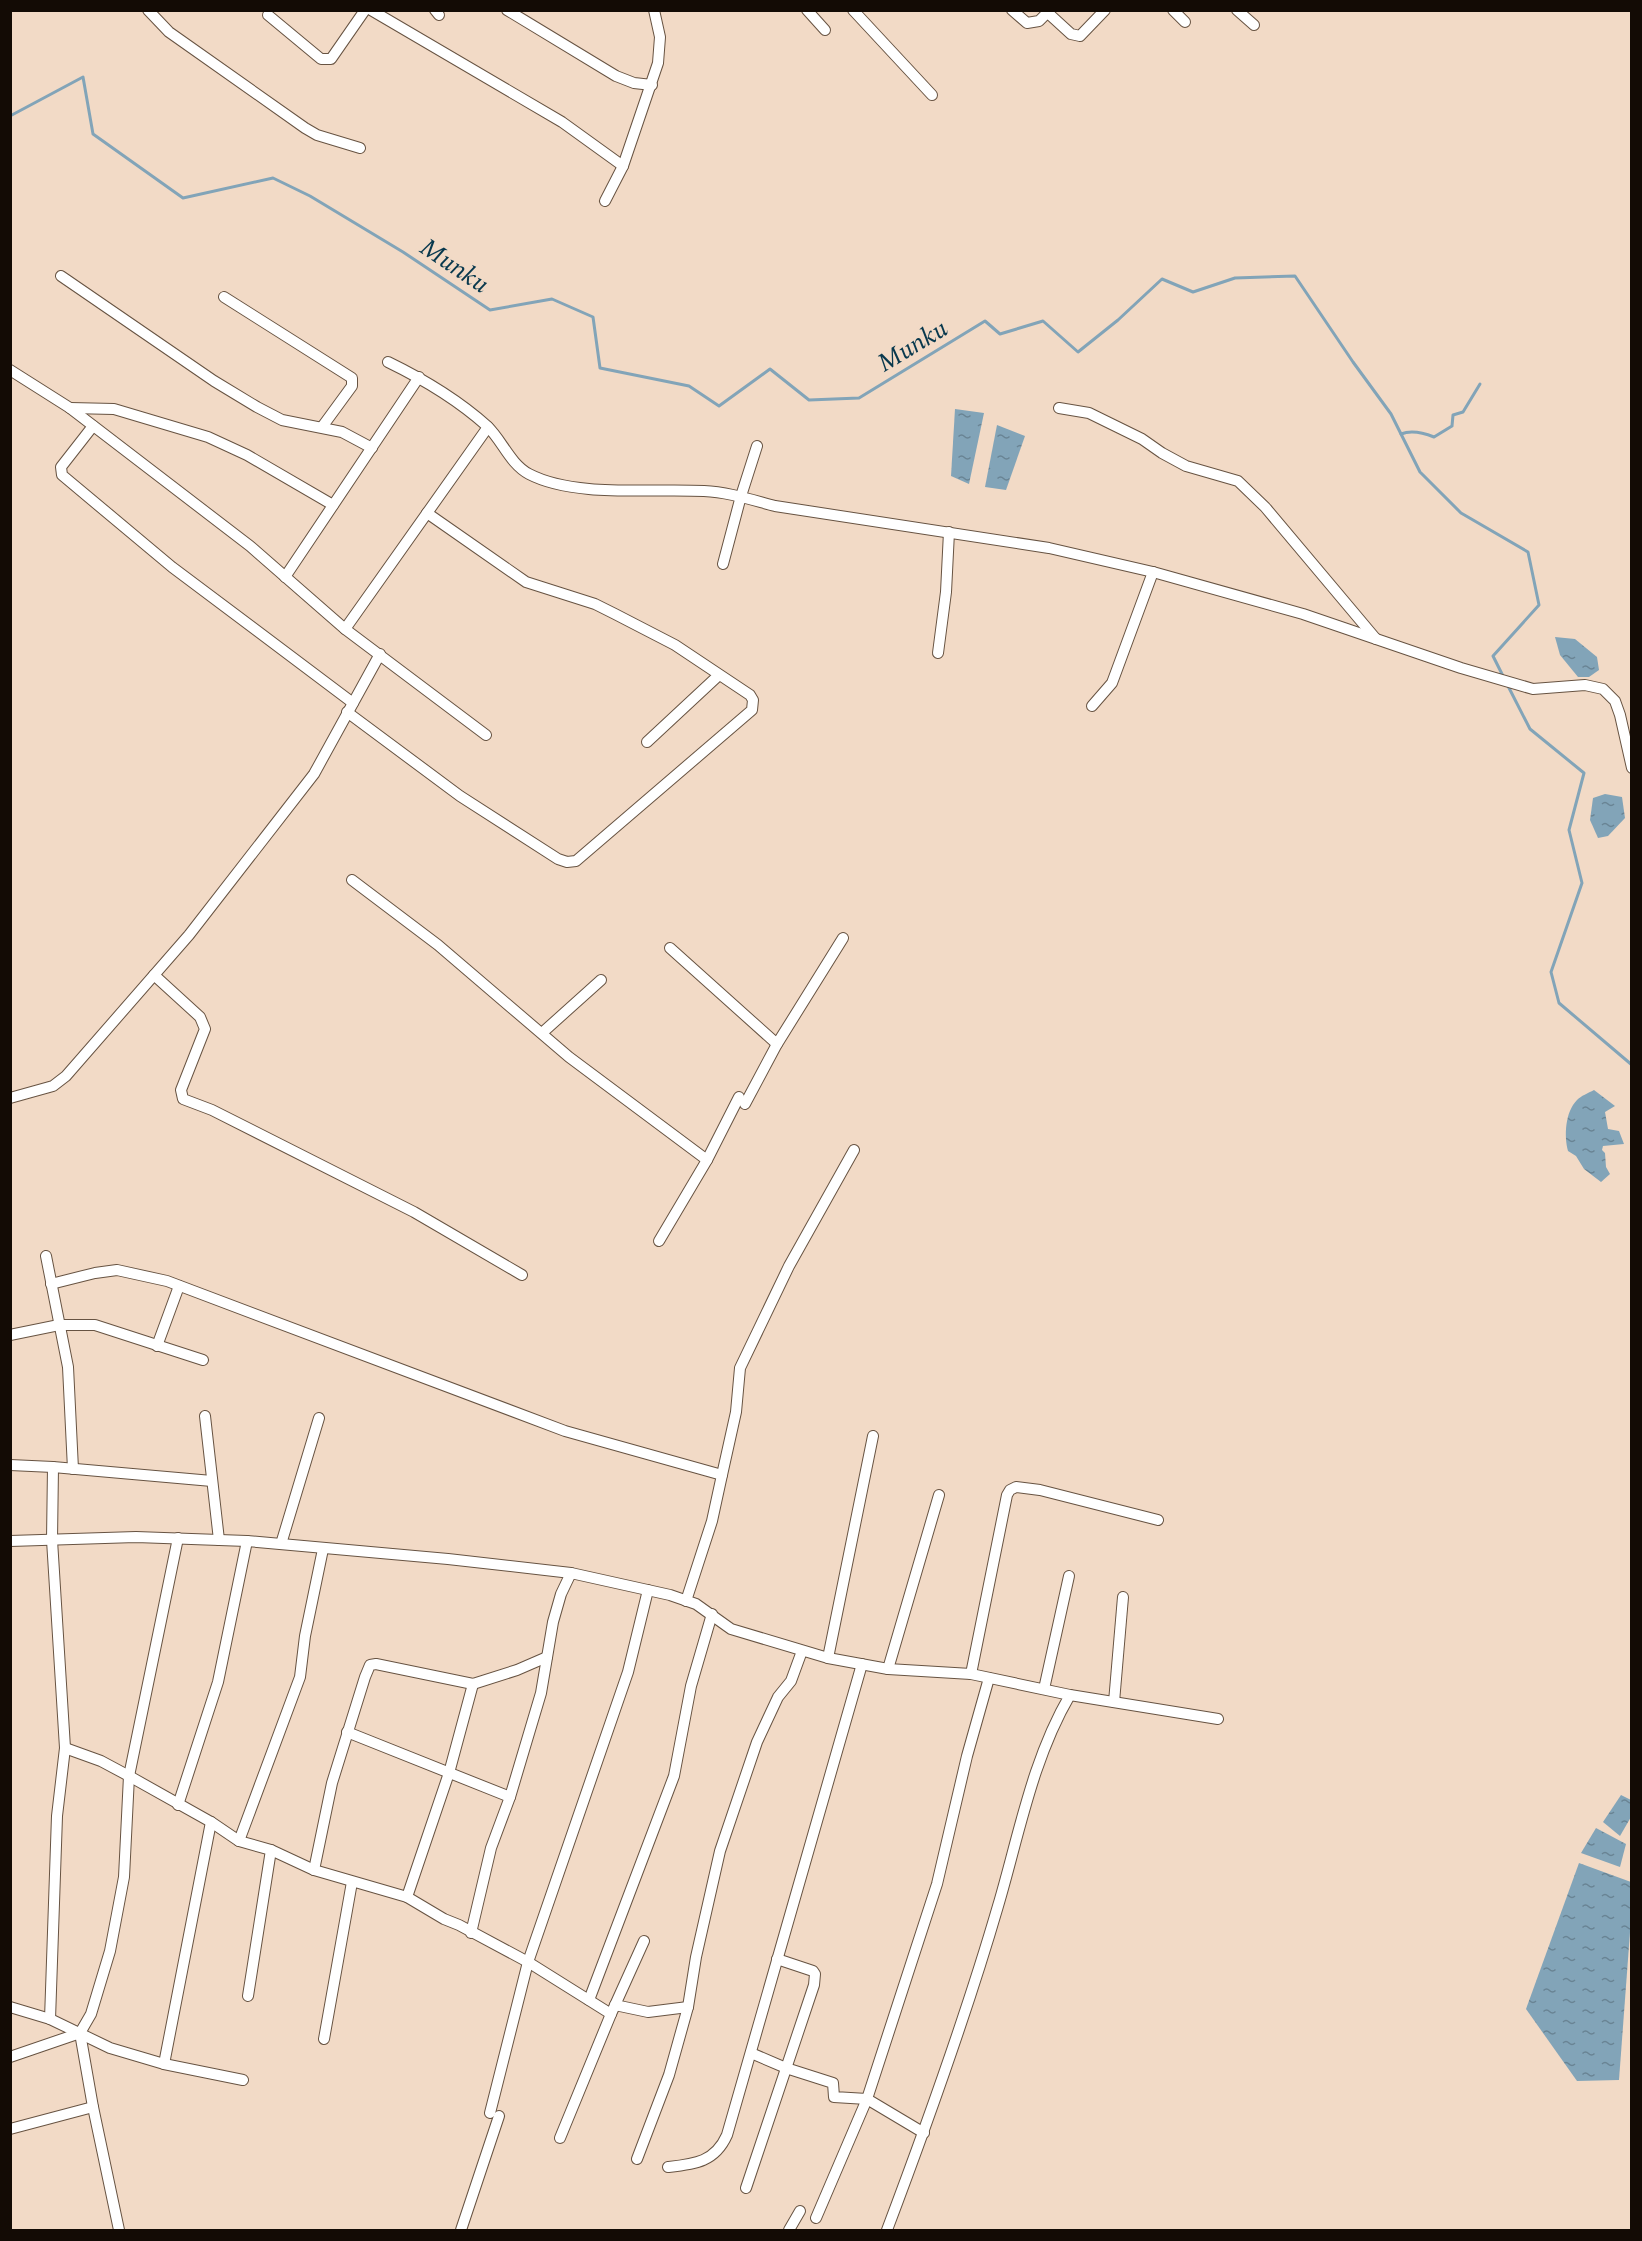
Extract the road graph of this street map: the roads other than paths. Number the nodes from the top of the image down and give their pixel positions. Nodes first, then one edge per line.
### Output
1 (147, 10) edge
2 (364, 10) edge
3 (371, 10) edge
4 (507, 10) edge
5 (645, 10) edge
6 (807, 10) edge
7 (853, 10) edge
8 (1012, 10) edge
9 (1105, 10) edge
10 (1173, 10) edge
11 (1237, 10) edge
12 (1049, 12) edge
13 (655, 14) edge
14 (268, 15) dead end
15 (1185, 22) dead end
16 (1254, 25) dead end
17 (825, 30) dead end
18 (652, 85) junction
19 (932, 95) dead end
20 (360, 148) dead end
21 (623, 166) junction
22 (605, 201) dead end
23 (61, 276) dead end
24 (224, 297) dead end
25 (388, 362) dead end
26 (10, 370) edge
27 (419, 377) junction
28 (70, 408) junction
29 (1059, 408) dead end
30 (93, 426) junction
31 (322, 427) junction
32 (488, 427) junction
33 (757, 446) dead end
34 (372, 448) junction
35 (741, 496) junction
36 (333, 505) junction
37 (427, 513) junction
38 (949, 532) junction
39 (723, 564) dead end
40 (1154, 572) junction
41 (285, 577) junction
42 (345, 629) junction
43 (1376, 639) junction
44 (938, 653) dead end
45 (380, 654) junction
46 (719, 675) junction
47 (1092, 706) dead end
48 (350, 708) junction
49 (486, 735) dead end
50 (647, 742) dead end
51 (1632, 768) edge
52 (352, 880) dead end
53 (843, 938) dead end
54 (670, 948) dead end
55 (154, 975) junction
56 (601, 980) dead end
57 (542, 1033) junction
58 (777, 1044) junction
59 (10, 1098) edge
60 (854, 1150) dead end
61 (707, 1160) junction
62 (659, 1241) dead end
63 (46, 1256) dead end
64 (522, 1275) dead end
65 (51, 1284) junction
66 (179, 1286) junction
67 (59, 1325) junction
68 (10, 1335) edge
69 (158, 1346) junction
70 (203, 1360) dead end
71 (205, 1416) dead end
72 (319, 1418) dead end
73 (873, 1436) dead end
74 (10, 1466) edge
75 (52, 1467) junction
76 (73, 1469) junction
77 (722, 1475) junction
78 (212, 1481) junction
79 (939, 1495) dead end
80 (1158, 1520) dead end
81 (178, 1538) junction
82 (52, 1540) junction
83 (219, 1540) junction
84 (247, 1540) junction
85 (10, 1541) edge
86 (281, 1544) junction
87 (323, 1548) junction
88 (571, 1573) junction
89 (1069, 1576) dead end
90 (648, 1590) junction
91 (1123, 1597) dead end
92 (686, 1601) junction
93 (712, 1614) junction
94 (802, 1651) junction
95 (547, 1657) junction
96 (828, 1658) junction
97 (862, 1664) junction
98 (888, 1669) junction
99 (971, 1674) junction
100 (989, 1678) junction
101 (473, 1684) junction
102 (1044, 1689) junction
103 (1070, 1695) junction
104 (1114, 1702) junction
105 (1218, 1719) dead end
106 (347, 1732) junction
107 (65, 1748) junction
108 (449, 1773) junction
109 (129, 1776) junction
110 (510, 1797) junction
111 (178, 1805) junction
112 (210, 1822) junction
113 (239, 1841) junction
114 (271, 1850) junction
115 (314, 1870) junction
116 (352, 1882) junction
117 (407, 1897) junction
118 (471, 1933) junction
119 (644, 1941) dead end
120 (777, 1959) junction
121 (528, 1962) junction
122 (248, 1996) dead end
123 (589, 2000) junction
124 (10, 2007) edge
125 (688, 2007) junction
126 (613, 2009) junction
127 (50, 2019) junction
128 (81, 2033) junction
129 (324, 2039) dead end
130 (751, 2053) junction
131 (10, 2058) edge
132 (164, 2064) junction
133 (786, 2068) junction
134 (243, 2080) dead end
135 (867, 2099) junction
136 (93, 2107) junction
137 (10, 2128) edge
138 (924, 2133) junction
139 (560, 2138) dead end
140 (637, 2159) dead end
141 (668, 2167) dead end
142 (746, 2188) dead end
143 (800, 2211) dead end
144 (816, 2218) dead end
145 (119, 2230) edge
146 (461, 2230) edge
147 (789, 2230) edge
148 (887, 2230) edge

1 - 20 street
2 - 14 street
3 - 21 street
4 - 18 street
5 - 13 street
6 - 17 street
7 - 19 street
8 - 12 street
9 - 12 street
10 - 15 street
11 - 16 street
13 - 18 street
18 - 21 street
21 - 22 street
23 - 31 street
24 - 31 street
25 - 27 street
26 - 28 street
27 - 32 street
27 - 34 street
28 - 30 street
28 - 36 street
29 - 43 street
30 - 41 street
30 - 48 street
31 - 34 street
32 - 35 street
32 - 37 street
33 - 35 street
34 - 36 street
35 - 38 street
35 - 39 street
36 - 41 street
37 - 42 street
37 - 46 street
38 - 40 street
38 - 44 street
40 - 43 street
40 - 47 street
41 - 42 street
42 - 45 street
43 - 51 street
45 - 48 street
45 - 49 street
46 - 48 street
46 - 50 street
48 - 55 street
52 - 57 street
53 - 58 street
54 - 58 street
55 - 59 street
55 - 64 street
56 - 57 street
57 - 61 street
58 - 61 street
60 - 77 street
61 - 62 street
63 - 65 street
65 - 66 street
65 - 67 street
66 - 69 street
66 - 77 street
67 - 68 street
67 - 69 street
67 - 76 street
69 - 70 street
71 - 78 street
72 - 86 street
73 - 96 street
74 - 75 street
75 - 76 street
75 - 82 street
76 - 78 street
77 - 92 street
78 - 83 street
79 - 98 street
80 - 99 street
81 - 82 street
81 - 83 street
81 - 109 street
82 - 85 street
82 - 107 street
83 - 84 street
84 - 86 street
84 - 111 street
86 - 87 street
87 - 88 street
87 - 113 street
88 - 90 street
88 - 95 street
89 - 102 street
90 - 92 street
90 - 121 street
91 - 104 street
92 - 93 street
93 - 94 street
93 - 123 street
94 - 96 street
94 - 125 street
95 - 101 street
95 - 110 street
96 - 97 street
97 - 98 street
97 - 120 street
98 - 99 street
99 - 100 street
100 - 102 street
100 - 135 street
101 - 106 street
101 - 108 street
102 - 103 street
103 - 104 street
103 - 138 street
104 - 105 street
106 - 108 street
106 - 115 street
107 - 109 street
107 - 127 street
108 - 110 street
108 - 117 street
109 - 111 street
109 - 128 street
110 - 118 street
111 - 112 street
112 - 113 street
112 - 132 street
113 - 114 street
114 - 115 street
114 - 122 street
115 - 116 street
116 - 117 street
116 - 129 street
117 - 118 street
118 - 121 street
119 - 126 street
120 - 130 street
120 - 133 street
121 - 123 street
121 - 146 street
123 - 126 street
124 - 127 street
125 - 126 street
125 - 140 street
126 - 139 street
127 - 128 street
128 - 131 street
128 - 132 street
128 - 136 street
130 - 133 street
130 - 141 street
132 - 134 street
133 - 135 street
133 - 142 street
135 - 138 street
135 - 144 street
136 - 137 street
136 - 145 street
138 - 148 street
143 - 147 street

